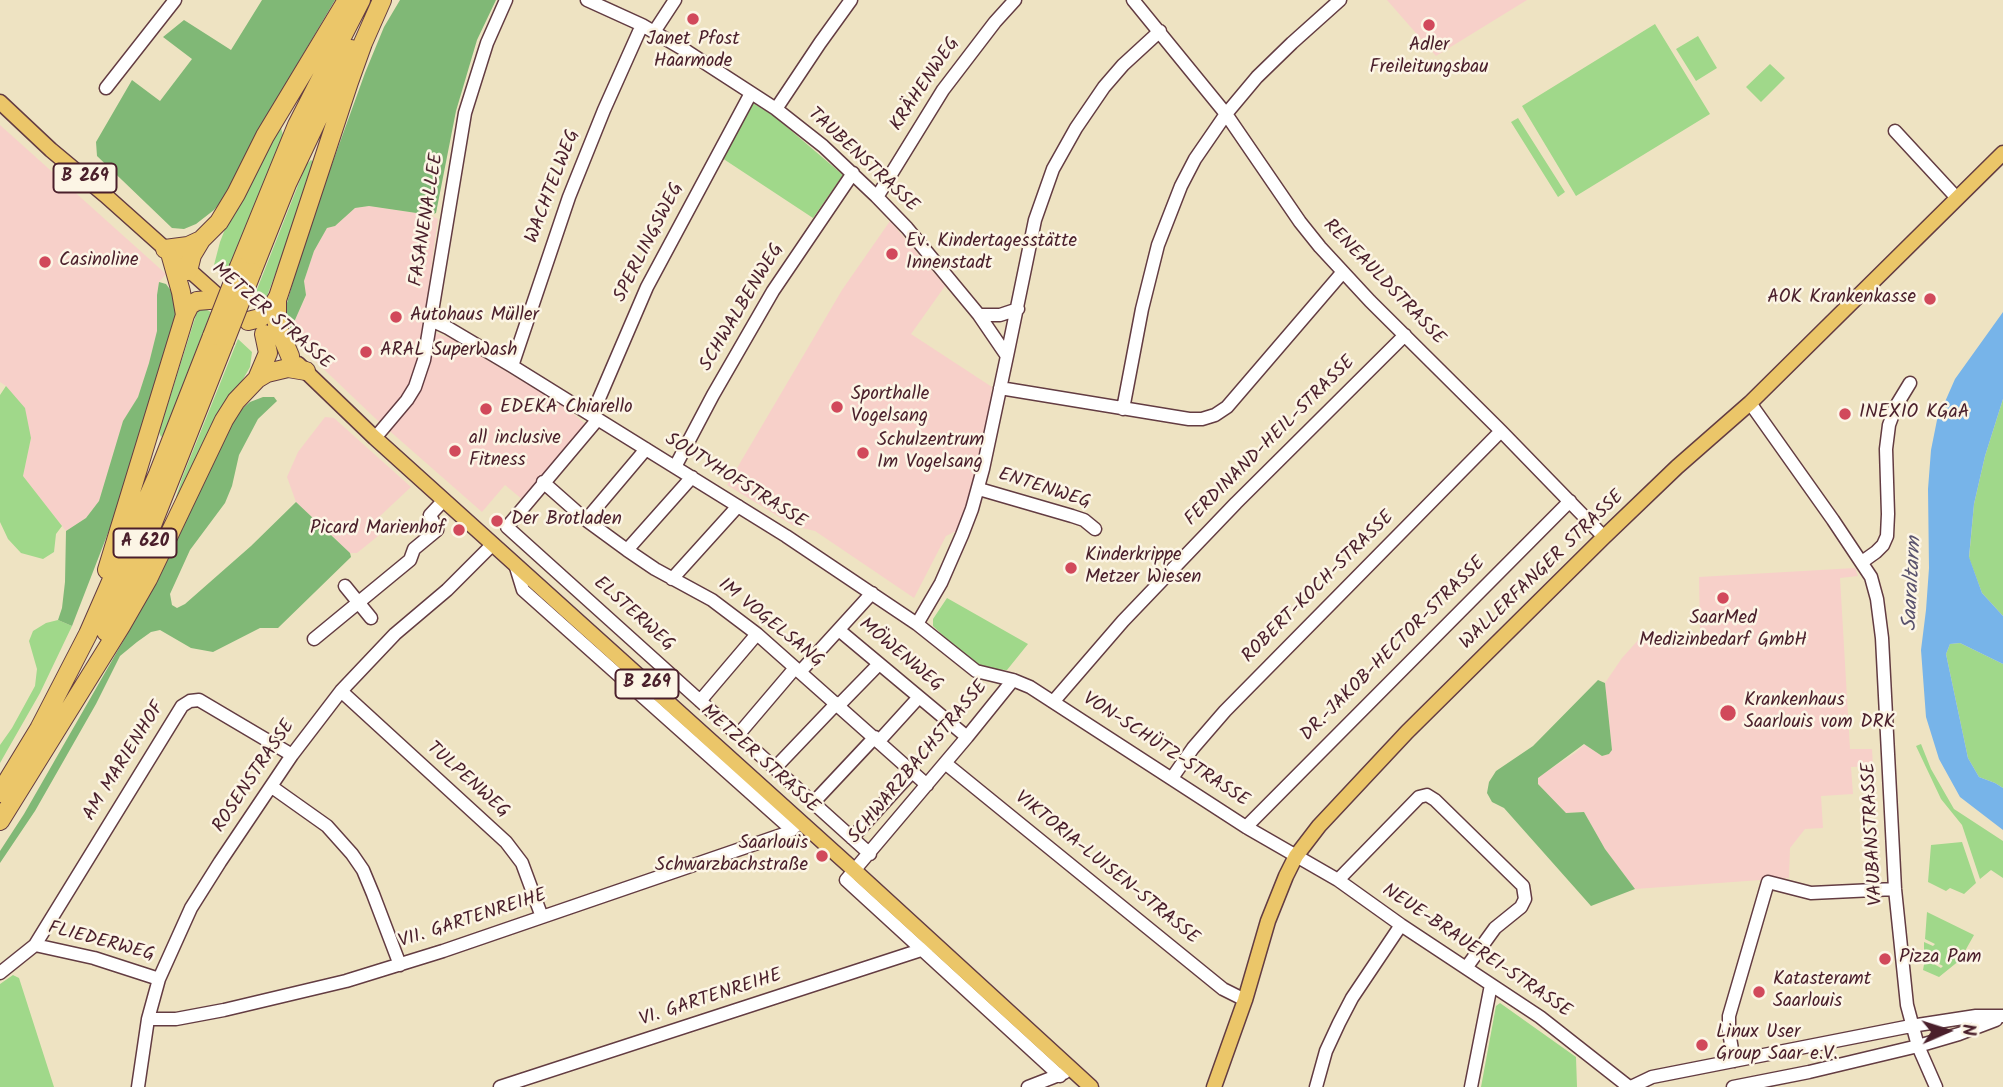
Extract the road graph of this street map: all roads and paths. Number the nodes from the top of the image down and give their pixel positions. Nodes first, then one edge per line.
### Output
1 (175, 0) edge
2 (348, 0) edge
3 (361, 0) edge
4 (380, 0) edge
5 (506, 0) edge
6 (587, 0) edge
7 (675, 0) edge
8 (851, 0) edge
9 (1014, 0) edge
10 (1133, 0) edge
11 (1340, 0) edge
12 (642, 25) junction
13 (1160, 31) junction
14 (654, 32) junction
15 (106, 88) dead end
16 (751, 93) junction
17 (0, 104) edge
18 (776, 109) junction
19 (1226, 114) junction
20 (1895, 131) dead end
21 (2003, 153) edge
22 (853, 173) junction
23 (877, 197) junction
24 (1956, 197) junction
25 (201, 240) junction
26 (167, 251) junction
27 (245, 270) junction
28 (188, 271) junction
29 (1342, 273) junction
30 (278, 297) junction
31 (221, 299) junction
32 (1018, 309) junction
33 (979, 314) junction
34 (185, 315) junction
35 (431, 320) junction
36 (248, 321) junction
37 (264, 334) junction
38 (1405, 335) junction
39 (218, 338) junction
40 (290, 356) junction
41 (1007, 356) junction
42 (512, 366) junction
43 (306, 371) junction
44 (257, 379) junction
45 (1910, 383) dead end
46 (1000, 388) junction
47 (1750, 403) junction
48 (1123, 408) junction
49 (595, 417) junction
50 (1501, 431) junction
51 (375, 438) junction
52 (646, 449) junction
53 (675, 467) junction
54 (692, 477) junction
55 (543, 482) junction
56 (979, 489) junction
57 (444, 500) junction
58 (1570, 501) junction
59 (738, 506) junction
60 (586, 520) junction
61 (1095, 529) dead end
62 (1604, 537) junction
63 (493, 544) junction
64 (627, 550) junction
65 (1862, 562) junction
66 (672, 579) junction
67 (345, 586) dead end
68 (872, 593) junction
69 (359, 602) junction
70 (371, 618) dead end
71 (916, 624) junction
72 (840, 631) junction
73 (757, 634) junction
74 (314, 639) dead end
75 (879, 664) junction
76 (798, 670) junction
77 (67, 678) junction
78 (1013, 680) junction
79 (341, 691) junction
80 (919, 697) junction
81 (700, 701) junction
82 (1053, 702) junction
83 (838, 704) junction
84 (738, 735) junction
85 (967, 737) junction
86 (51, 738) junction
87 (877, 739) junction
88 (292, 755) junction
89 (945, 763) junction
90 (775, 768) junction
91 (912, 772) junction
92 (1172, 778) junction
93 (927, 785) junction
94 (272, 787) junction
95 (0, 793) edge
96 (813, 803) junction
97 (0, 821) edge
98 (796, 826) junction
99 (1245, 827) junction
100 (852, 838) junction
101 (870, 854) junction
102 (1296, 856) junction
103 (854, 870) junction
104 (1338, 880) junction
105 (1895, 889) junction
106 (542, 917) junction
107 (1401, 925) junction
108 (35, 945) junction
109 (927, 947) junction
110 (400, 965) junction
111 (1466, 968) junction
112 (0, 973) edge
113 (159, 979) junction
114 (1491, 985) junction
115 (1245, 1000) junction
116 (2003, 1017) edge
117 (148, 1019) junction
118 (1912, 1026) junction
119 (1918, 1046) junction
120 (1734, 1061) junction
121 (1065, 1072) junction
122 (138, 1087) edge
123 (500, 1087) edge
124 (1028, 1087) edge
125 (1091, 1087) edge
126 (1214, 1087) edge
127 (1315, 1087) edge
128 (1471, 1087) edge
129 (1630, 1087) edge
130 (1733, 1087) edge
131 (1936, 1087) edge

1 - 15 street
2 - 25 highway
3 - 27 highway, A 620
4 - 27 highway, A 620
4 - 30 highway
5 - 35 street, FASANENALLEE
6 - 12 street, TAUBENSTRASSE
7 - 14 street
8 - 18 street
9 - 23 street, KRÄHENWEG
10 - 13 street, RENEAULDSTRASSE
11 - 19 street
12 - 14 street, TAUBENSTRASSE
12 - 42 street, WACHTELWEG
13 - 19 street, RENEAULDSTRASSE
13 - 32 street
14 - 16 street, TAUBENSTRASSE
16 - 18 street, TAUBENSTRASSE
16 - 49 street, SPERLINGSWEG
17 - 26 main road, METZER STRASSE / B 269
18 - 22 street, TAUBENSTRASSE
19 - 29 street, RENEAULDSTRASSE
19 - 48 street
20 - 24 street
21 - 24 main road, WALLERFANGER STRASSE
22 - 23 street, TAUBENSTRASSE
22 - 53 street, SCHWALBENWEG
23 - 33 street, TAUBENSTRASSE
24 - 47 main road, WALLERFANGER STRASSE
25 - 26 highway
25 - 28 highway
26 - 28 main road, METZER STRASSE / B 269
26 - 34 highway
27 - 39 highway, A 620, bridge
28 - 31 main road, METZER STRASSE / B 269
29 - 38 street, RENEAULDSTRASSE
29 - 48 street
30 - 36 highway
30 - 40 highway
31 - 34 highway
31 - 36 main road, METZER STRASSE / B 269
32 - 33 street
32 - 41 street
33 - 41 street, TAUBENSTRASSE
34 - 77 highway
35 - 42 street, SOUTYHOFSTRASSE
35 - 51 street, FASANENALLEE
36 - 37 main road, METZER STRASSE / B 269
37 - 40 main road, METZER STRASSE / B 269
37 - 44 highway
38 - 50 street, RENEAULDSTRASSE
38 - 82 street, FERDINAND-HEIL-STRASSE
39 - 77 highway, A 620
39 - 86 highway, A 620
40 - 43 main road, METZER STRASSE / B 269
41 - 46 street
42 - 49 street, SOUTYHOFSTRASSE
43 - 44 highway
43 - 51 main road, METZER STRASSE / B 269
44 - 86 highway
45 - 65 street
46 - 48 street
46 - 56 street
47 - 62 main road, WALLERFANGER STRASSE
47 - 65 street, VAUBANSTRASSE
49 - 52 street, SOUTYHOFSTRASSE
49 - 55 street, ELSTERWEG
50 - 58 street, RENEAULDSTRASSE
50 - 92 street, ROBERT-KOCH-STRASSE
51 - 57 main road, METZER STRASSE / B 269
52 - 53 street, SOUTYHOFSTRASSE
52 - 60 street
53 - 54 street, SOUTYHOFSTRASSE
54 - 59 street, SOUTYHOFSTRASSE
54 - 64 street
55 - 60 street, IM VOGELSANG
55 - 81 street, ELSTERWEG
56 - 61 street, ENTENWEG
56 - 71 street
57 - 63 main road, METZER STRASSE / B 269
57 - 69 street
58 - 62 street, RENEAULDSTRASSE
58 - 99 street, DR.-JAKOB-HECTOR-STRASSE
59 - 66 street
59 - 68 street, SOUTYHOFSTRASSE
60 - 64 street, IM VOGELSANG
62 - 102 main road, WALLERFANGER STRASSE
63 - 79 street, ROSENSTRASSE
63 - 98 main road, METZER STRASSE / B 269
64 - 66 street, IM VOGELSANG
65 - 105 street, VAUBANSTRASSE
66 - 73 street, IM VOGELSANG
67 - 69 street
68 - 71 street, SOUTYHOFSTRASSE
68 - 72 street
69 - 70 street
69 - 74 street
71 - 78 street, SOUTYHOFSTRASSE
72 - 75 street, MÖWENWEG
72 - 76 street
73 - 76 street, IM VOGELSANG
73 - 81 street
75 - 80 street, MÖWENWEG
75 - 83 street
76 - 83 street, IM VOGELSANG
76 - 84 street
77 - 95 highway, A 620
78 - 82 street, VON-SCHÜTZ-STRASSE
78 - 85 street, SCHWARZBACHSTRASSE
79 - 88 street, ROSENSTRASSE
79 - 106 street, TULPENWEG
80 - 85 street, MÖWENWEG
80 - 87 street
81 - 84 street, ELSTERWEG
82 - 92 street, VON-SCHÜTZ-STRASSE
83 - 87 street, IM VOGELSANG
83 - 90 street
84 - 90 street, ELSTERWEG
85 - 89 street, SCHWARZBACHSTRASSE
86 - 97 highway, A 620
87 - 91 street, IM VOGELSANG
87 - 96 street
88 - 94 street, ROSENSTRASSE
88 - 108 street, AM MARIENHOF
89 - 93 street, SCHWARZBACHSTRASSE
89 - 115 street, VIKTORIA-LUISEN-STRASSE
90 - 96 street, ELSTERWEG
91 - 93 street, IM VOGELSANG
91 - 100 street, SCHWARZBACHSTRASSE
92 - 99 street, VON-SCHÜTZ-STRASSE
93 - 101 street, SCHWARZBACHSTRASSE
94 - 110 street
94 - 113 street, ROSENSTRASSE
96 - 100 street, ELSTERWEG
98 - 103 main road, METZER STRASSE / B 269
98 - 106 street, VII. GARTENREIHE
99 - 102 street, VON-SCHÜTZ-STRASSE
100 - 101 street, ELSTERWEG
101 - 103 street, SCHWARZBACHSTRASSE
102 - 104 street, NEUE-BRAUEREI-STRASSE
102 - 115 main road, WALLERFANGER STRASSE
103 - 109 main road, METZER STRASSE / B 269
104 - 107 street, NEUE-BRAUEREI-STRASSE
104 - 111 street
105 - 118 street, VAUBANSTRASSE
105 - 120 street
106 - 110 street, VII. GARTENREIHE
107 - 111 street, NEUE-BRAUEREI-STRASSE
107 - 127 street
108 - 112 street, FLIEDERWEG
108 - 113 street, FLIEDERWEG
109 - 121 main road, METZER STRASSE / B 269
109 - 123 street, VI. GARTENREIHE
110 - 117 street, VII. GARTENREIHE
111 - 114 street, NEUE-BRAUEREI-STRASSE
113 - 117 street, ROSENSTRASSE
114 - 128 street
114 - 129 street, NEUE-BRAUEREI-STRASSE
115 - 126 main road, WALLERFANGER STRASSE
116 - 118 street
116 - 119 street
117 - 122 street, ROSENSTRASSE
118 - 119 street, VAUBANSTRASSE
118 - 120 street
119 - 130 street
119 - 131 street, VAUBANSTRASSE
120 - 129 street
121 - 124 street
121 - 125 main road, METZER STRASSE / B 269

